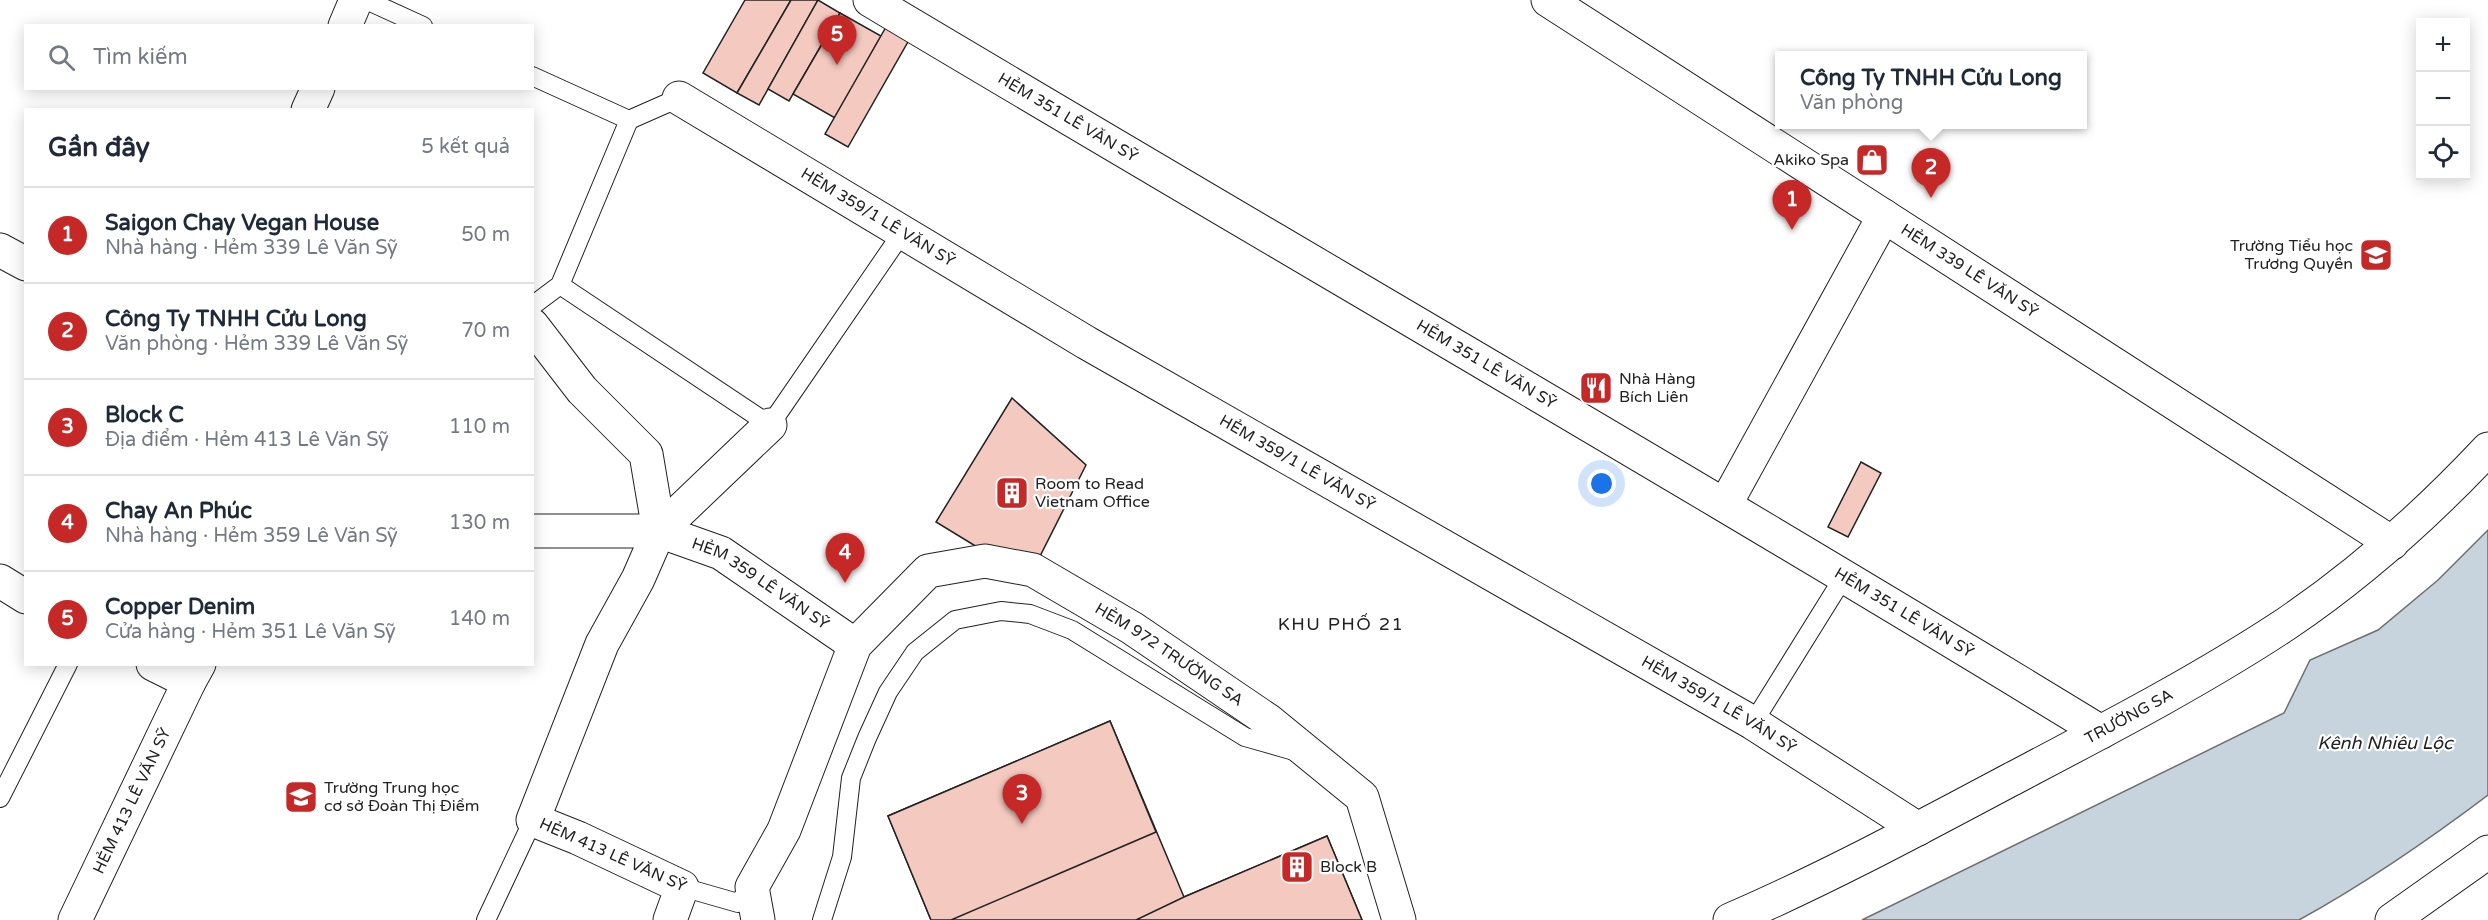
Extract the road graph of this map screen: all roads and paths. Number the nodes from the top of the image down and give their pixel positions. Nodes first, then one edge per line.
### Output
1 (356, 0) edge
2 (366, 0) edge
3 (870, 0) edge
4 (1548, 0) edge
5 (346, 24) edge
6 (419, 24) edge
7 (534, 77) edge
8 (679, 98) joint
9 (629, 120) junction
10 (1884, 216) junction
11 (902, 233) junction
12 (0, 250) edge
13 (24, 263) edge
14 (560, 285) junction
15 (534, 304) edge
16 (534, 328) edge
17 (770, 425) junction
18 (2488, 449) edge
19 (1725, 505) junction
20 (534, 531) edge
21 (659, 531) junction
22 (2392, 543) junction
23 (1845, 575) junction
24 (0, 581) edge
25 (24, 596) edge
26 (855, 645) junction
27 (67, 666) edge
28 (161, 666) edge
29 (194, 674) edge
30 (1753, 723) junction
31 (2101, 732) junction
32 (1313, 757) junction
33 (0, 798) edge
34 (533, 820) junction
35 (1918, 829) junction
36 (2488, 852) edge
37 (682, 887) junction
38 (752, 887) junction
39 (75, 920) edge
40 (486, 920) edge
41 (670, 920) edge
42 (758, 920) edge
43 (822, 920) edge
44 (1399, 920) edge
45 (1730, 920) edge
46 (2392, 920) edge

1 - 5 street
2 - 6 lane
3 - 19 street, HẺM 351 LÊ VĂN SỸ
4 - 10 street, HẺM 339 LÊ VĂN SỸ
7 - 9 lane
8 - 9 lane
8 - 11 street, HẺM 359/1 LÊ VĂN SỸ
9 - 14 lane
10 - 19 street
10 - 22 street, HẺM 339 LÊ VĂN SỸ
11 - 17 lane
11 - 30 street, HẺM 359/1 LÊ VĂN SỸ
12 - 13 street
14 - 15 lane
14 - 17 lane
16 - 21 street
17 - 21 street
18 - 22 street, TRƯỜNG SA
19 - 23 street, HẺM 351 LÊ VĂN SỸ
20 - 21 street
21 - 26 street, HẺM 359 LÊ VĂN SỸ
21 - 34 street, HẺM 413 LÊ VĂN SỸ
22 - 31 street, TRƯỜNG SA
23 - 30 lane
23 - 31 street, HẺM 351 LÊ VĂN SỸ
24 - 25 street
26 - 32 street, HẺM 972 TRƯỜNG SA
26 - 38 street, HẺM 413 LÊ VĂN SỸ
27 - 33 lane
28 - 29 street, HẺM 413 LÊ VĂN SỸ
29 - 39 street, HẺM 413 LÊ VĂN SỸ
30 - 35 street, HẺM 359/1 LÊ VĂN SỸ
31 - 35 street, TRƯỜNG SA
32 - 43 lane
32 - 44 street, HẺM 972 TRƯỜNG SA
34 - 37 street, HẺM 413 LÊ VĂN SỸ
34 - 40 lane
35 - 45 street, TRƯỜNG SA
36 - 46 street
37 - 38 lane, HẺM 413 LÊ VĂN SỸ
37 - 41 street
38 - 42 street

